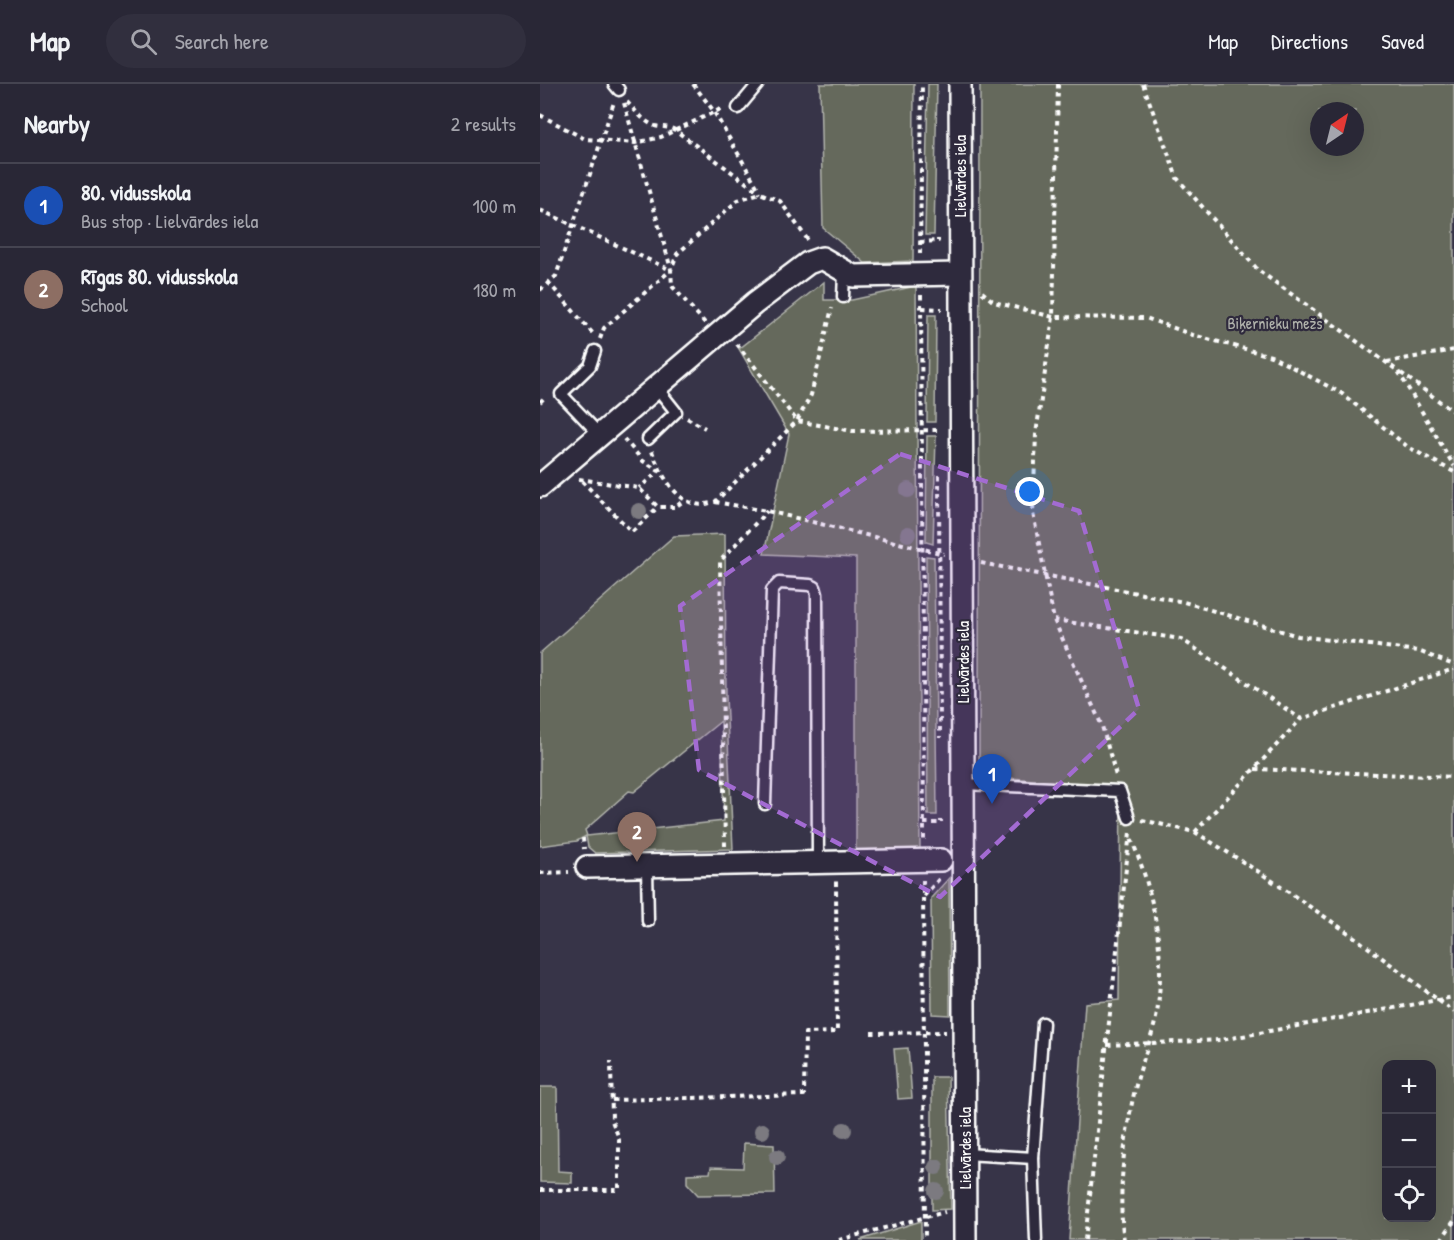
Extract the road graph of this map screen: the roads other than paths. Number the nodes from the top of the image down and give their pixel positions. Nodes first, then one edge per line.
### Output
1 (758, 84) edge
2 (960, 84) edge
3 (738, 108) dead end
4 (844, 273) junction
5 (959, 274) junction
6 (843, 297) road end
7 (595, 351) dead end
8 (657, 388) junction
9 (606, 430) junction
10 (648, 439) road end
11 (540, 486) edge
12 (964, 784) junction
13 (765, 804) dead end
14 (1129, 818) road end
15 (932, 860) joint
16 (965, 860) junction
17 (827, 866) junction
18 (586, 867) dead end
19 (647, 867) junction
20 (648, 921) dead end
21 (1043, 1023) dead end
22 (965, 1154) junction
23 (1033, 1158) junction
24 (965, 1240) edge
25 (1036, 1240) edge

1 - 3 lane
2 - 5 street, Lielvārdes iela
4 - 5 street
4 - 6 lane
4 - 8 street
5 - 12 street, Lielvārdes iela
7 - 9 lane
8 - 9 street
8 - 10 lane
9 - 11 street
12 - 14 lane
12 - 16 street, Lielvārdes iela
13 - 17 lane
15 - 16 lane
15 - 17 street
16 - 22 street, Lielvārdes iela
17 - 19 street
18 - 19 street
19 - 20 lane
21 - 23 lane
22 - 23 lane
22 - 24 street, Lielvārdes iela
23 - 25 lane

